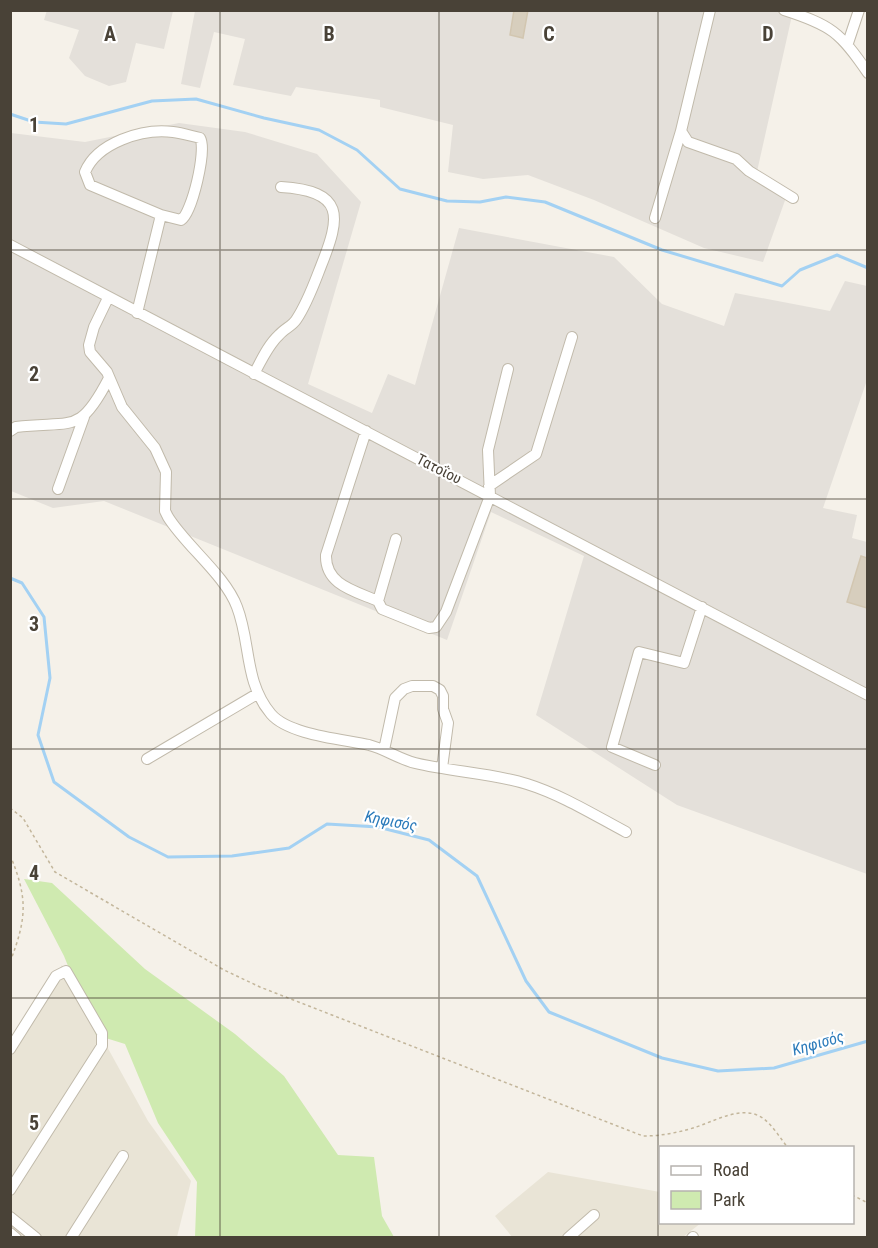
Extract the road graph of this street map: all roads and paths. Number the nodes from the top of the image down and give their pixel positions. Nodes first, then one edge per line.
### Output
1 (710, 10) edge
2 (784, 10) edge
3 (859, 10) edge
4 (848, 43) junction
5 (867, 73) edge
6 (681, 131) junction
7 (281, 187) dead end
8 (793, 198) dead end
9 (161, 214) junction
10 (655, 218) dead end
11 (10, 245) edge
12 (108, 298) junction
13 (137, 313) junction
14 (572, 338) dead end
15 (508, 369) dead end
16 (254, 374) junction
17 (109, 378) junction
18 (84, 416) junction
19 (10, 431) edge
20 (366, 431) junction
21 (58, 489) dead end
22 (489, 491) junction
23 (396, 539) dead end
24 (378, 601) junction
25 (702, 607) junction
26 (257, 694) junction
27 (867, 695) edge
28 (384, 750) junction
29 (147, 759) dead end
30 (656, 765) dead end
31 (442, 768) junction
32 (10, 808) edge
33 (626, 832) dead end
34 (10, 855) edge
35 (10, 962) edge
36 (10, 1049) edge
37 (786, 1146) edge
38 (123, 1156) dead end
39 (10, 1190) edge
40 (594, 1215) dead end
41 (10, 1217) edge
42 (10, 1233) edge
43 (16, 1238) edge
44 (36, 1238) edge
45 (71, 1238) edge
46 (568, 1238) edge

1 - 6 street
2 - 4 street
3 - 4 street
4 - 5 street
6 - 8 street
6 - 10 street
7 - 16 street
9 - 9 street
9 - 13 street
11 - 12 street, Τατοΐου
12 - 13 street, Τατοΐου
12 - 17 street
13 - 16 street, Τατοΐου
14 - 22 street
15 - 22 street
16 - 20 street, Τατοΐου
17 - 18 street
17 - 26 street
18 - 19 street
18 - 21 street
20 - 22 street, Τατοΐου
20 - 24 street
22 - 24 street
22 - 25 street, Τατοΐου
23 - 24 street
25 - 27 street, Τατοΐου
25 - 30 street
26 - 28 street
26 - 29 street
28 - 31 street
28 - 31 street
31 - 33 street
32 - 37 path
34 - 35 path
36 - 39 street
38 - 45 street
40 - 46 street
41 - 44 street
42 - 43 street

